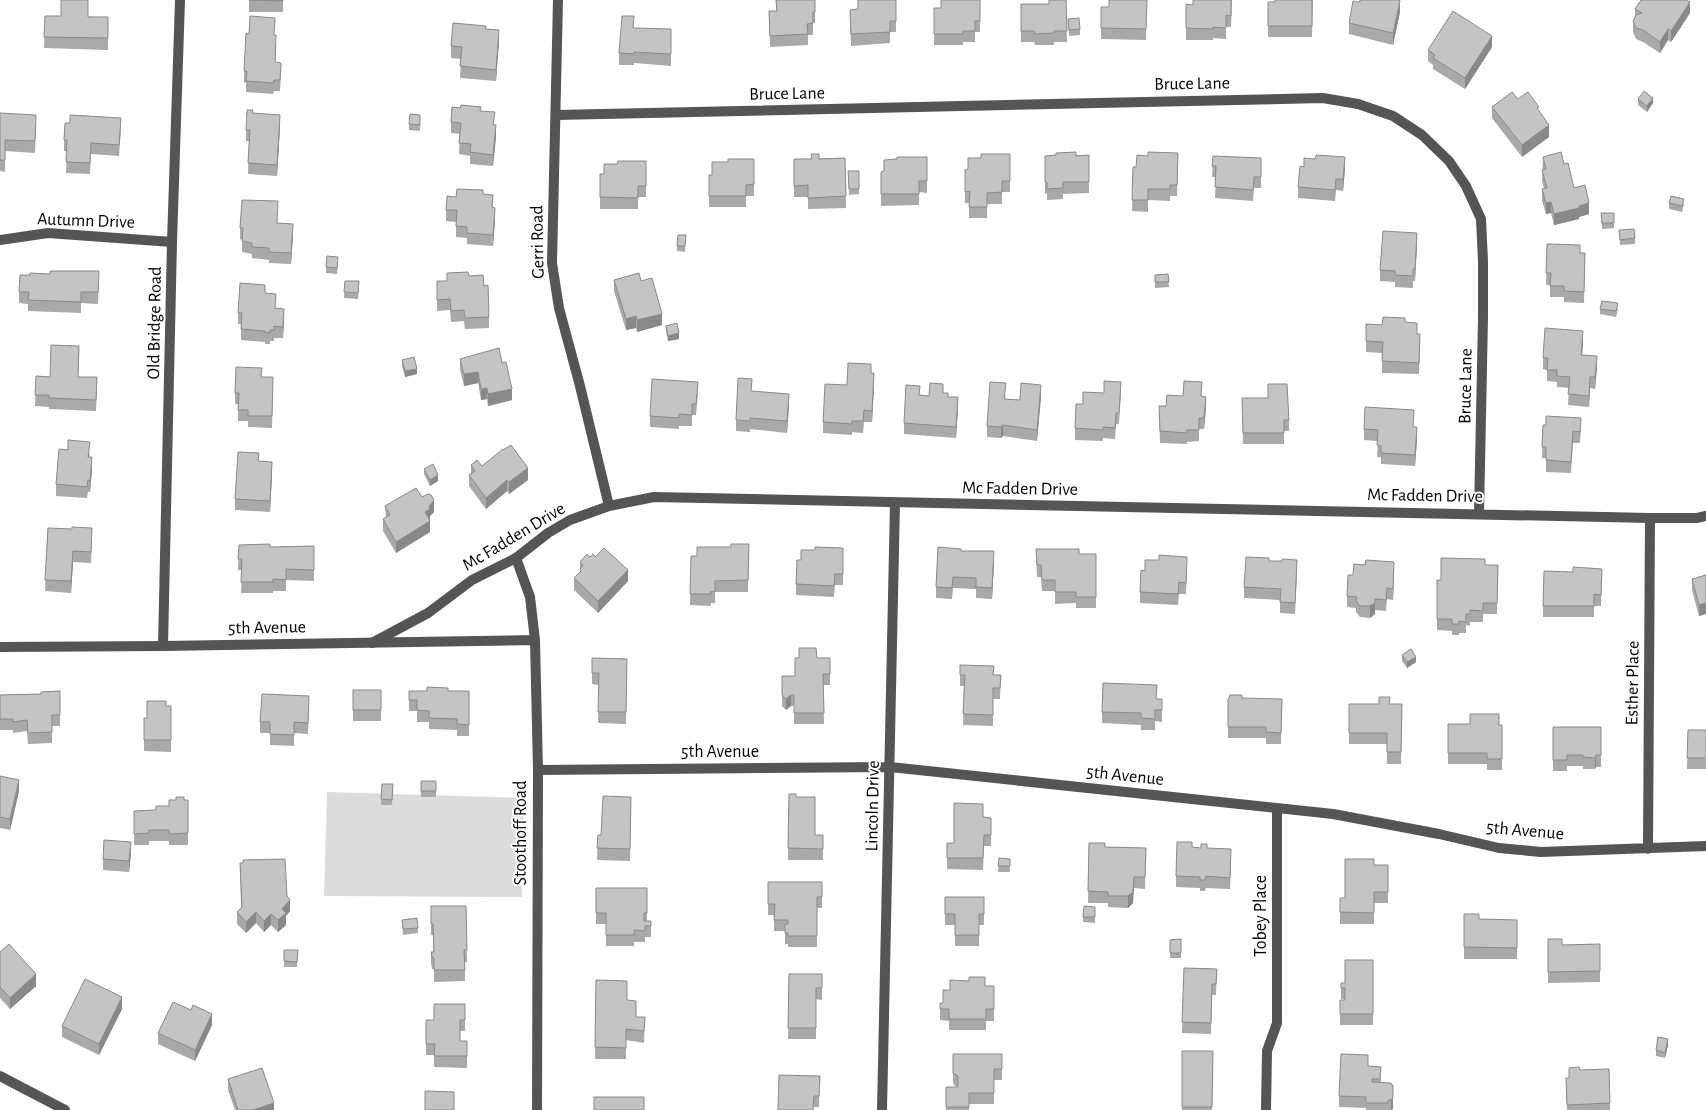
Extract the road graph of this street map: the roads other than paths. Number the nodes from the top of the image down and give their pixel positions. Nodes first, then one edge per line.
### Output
1 (180, 0) edge
2 (558, 0) edge
3 (556, 115) junction
4 (0, 240) edge
5 (172, 242) junction
6 (895, 503) junction
7 (609, 506) junction
8 (1479, 513) junction
9 (1706, 516) edge
10 (1650, 518) junction
11 (516, 558) junction
12 (535, 640) junction
13 (372, 643) junction
14 (163, 646) junction
15 (0, 647) edge
16 (890, 768) junction
17 (538, 770) junction
18 (1277, 808) junction
19 (1706, 846) edge
20 (1648, 849) junction
21 (0, 1076) edge
22 (64, 1110) edge
23 (537, 1110) edge
24 (882, 1110) edge
25 (1266, 1110) edge

1 - 5 street, Old Bridge Road
2 - 3 street, Gerri Road
3 - 7 street, Gerri Road
3 - 8 street, Bruce Lane
4 - 5 street, Autumn Drive
5 - 14 street, Old Bridge Road
6 - 7 street, Mc Fadden Drive
6 - 8 street, Mc Fadden Drive
6 - 16 street, Lincoln Drive
7 - 11 street, Mc Fadden Drive
8 - 10 street, Mc Fadden Drive
9 - 10 street, Mc Fadden Drive
10 - 20 street, Esther Place
11 - 12 street, Stoothoff Road
11 - 13 street, Mc Fadden Drive
12 - 13 street, 5th Avenue
12 - 17 street, Stoothoff Road
13 - 14 street, 5th Avenue
14 - 15 street, 5th Avenue
16 - 17 street, 5th Avenue
16 - 18 street, 5th Avenue
16 - 24 street, Lincoln Drive
17 - 23 street, Stoothoff Road
18 - 20 street, 5th Avenue
18 - 25 street, Tobey Place
19 - 20 street, 5th Avenue
21 - 22 street

